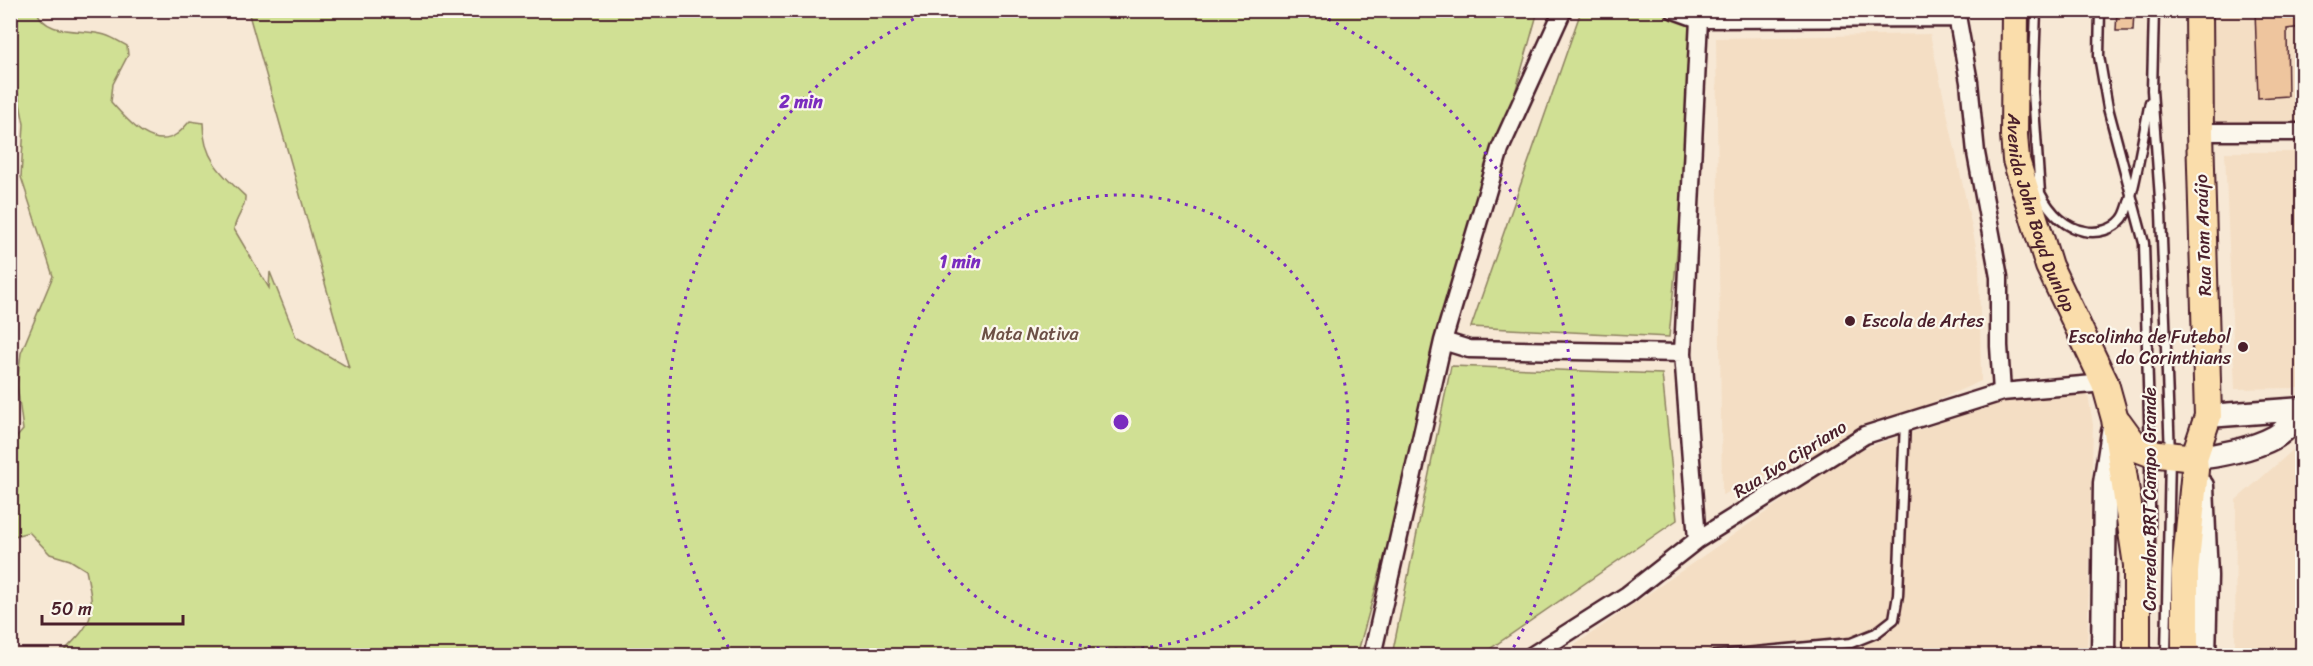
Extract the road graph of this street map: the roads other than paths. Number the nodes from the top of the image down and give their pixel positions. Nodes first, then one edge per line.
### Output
1 (1563, 10) edge
2 (1674, 10) edge
3 (2015, 10) edge
4 (2036, 10) edge
5 (2100, 10) edge
6 (2154, 10) edge
7 (2199, 10) edge
8 (1956, 14) edge
9 (1699, 19) junction
10 (2152, 90) junction
11 (2200, 132) junction
12 (2302, 132) edge
13 (2131, 193) junction
14 (1443, 340) junction
15 (1683, 353) junction
16 (2104, 383) junction
17 (2001, 392) junction
18 (2302, 410) edge
19 (2208, 416) junction
20 (2115, 419) junction
21 (1905, 422) junction
22 (2177, 459) junction
23 (1697, 540) junction
24 (2150, 585) dead end
25 (1372, 656) edge
26 (1531, 656) edge
27 (1712, 656) edge
28 (2103, 656) edge
29 (2137, 656) edge
30 (2166, 656) edge
31 (2185, 656) edge
32 (2204, 656) edge

1 - 14 street
2 - 9 street
3 - 16 main road, Avenida John Boyd Dunlop
4 - 13 lane, Corredor BRT Campo Grande
5 - 13 lane, Corredor BRT Campo Grande
6 - 10 lane
7 - 11 main road, Rua Tom Araújo
8 - 9 street
8 - 17 street
9 - 15 street
10 - 13 lane, Corredor BRT Campo Grande
10 - 22 lane, Corredor BRT Campo Grande
11 - 12 street
11 - 19 main road, Rua Tom Araújo
13 - 22 lane, Corredor BRT Campo Grande
14 - 15 street
14 - 25 street
15 - 23 street
16 - 17 street, Rua Ivo Cipriano
16 - 20 main road, Avenida John Boyd Dunlop
17 - 21 street, Rua Ivo Cipriano
18 - 19 street
18 - 22 street
19 - 22 main road, Rua Tom Araújo
20 - 22 main road
20 - 28 street
20 - 29 main road, Avenida John Boyd Dunlop
21 - 23 street, Rua Ivo Cipriano
21 - 27 lane
22 - 24 lane, Corredor BRT Campo Grande
22 - 30 lane, Corredor BRT Campo Grande
22 - 31 main road
22 - 32 street
23 - 26 street, Rua Ivo Cipriano

